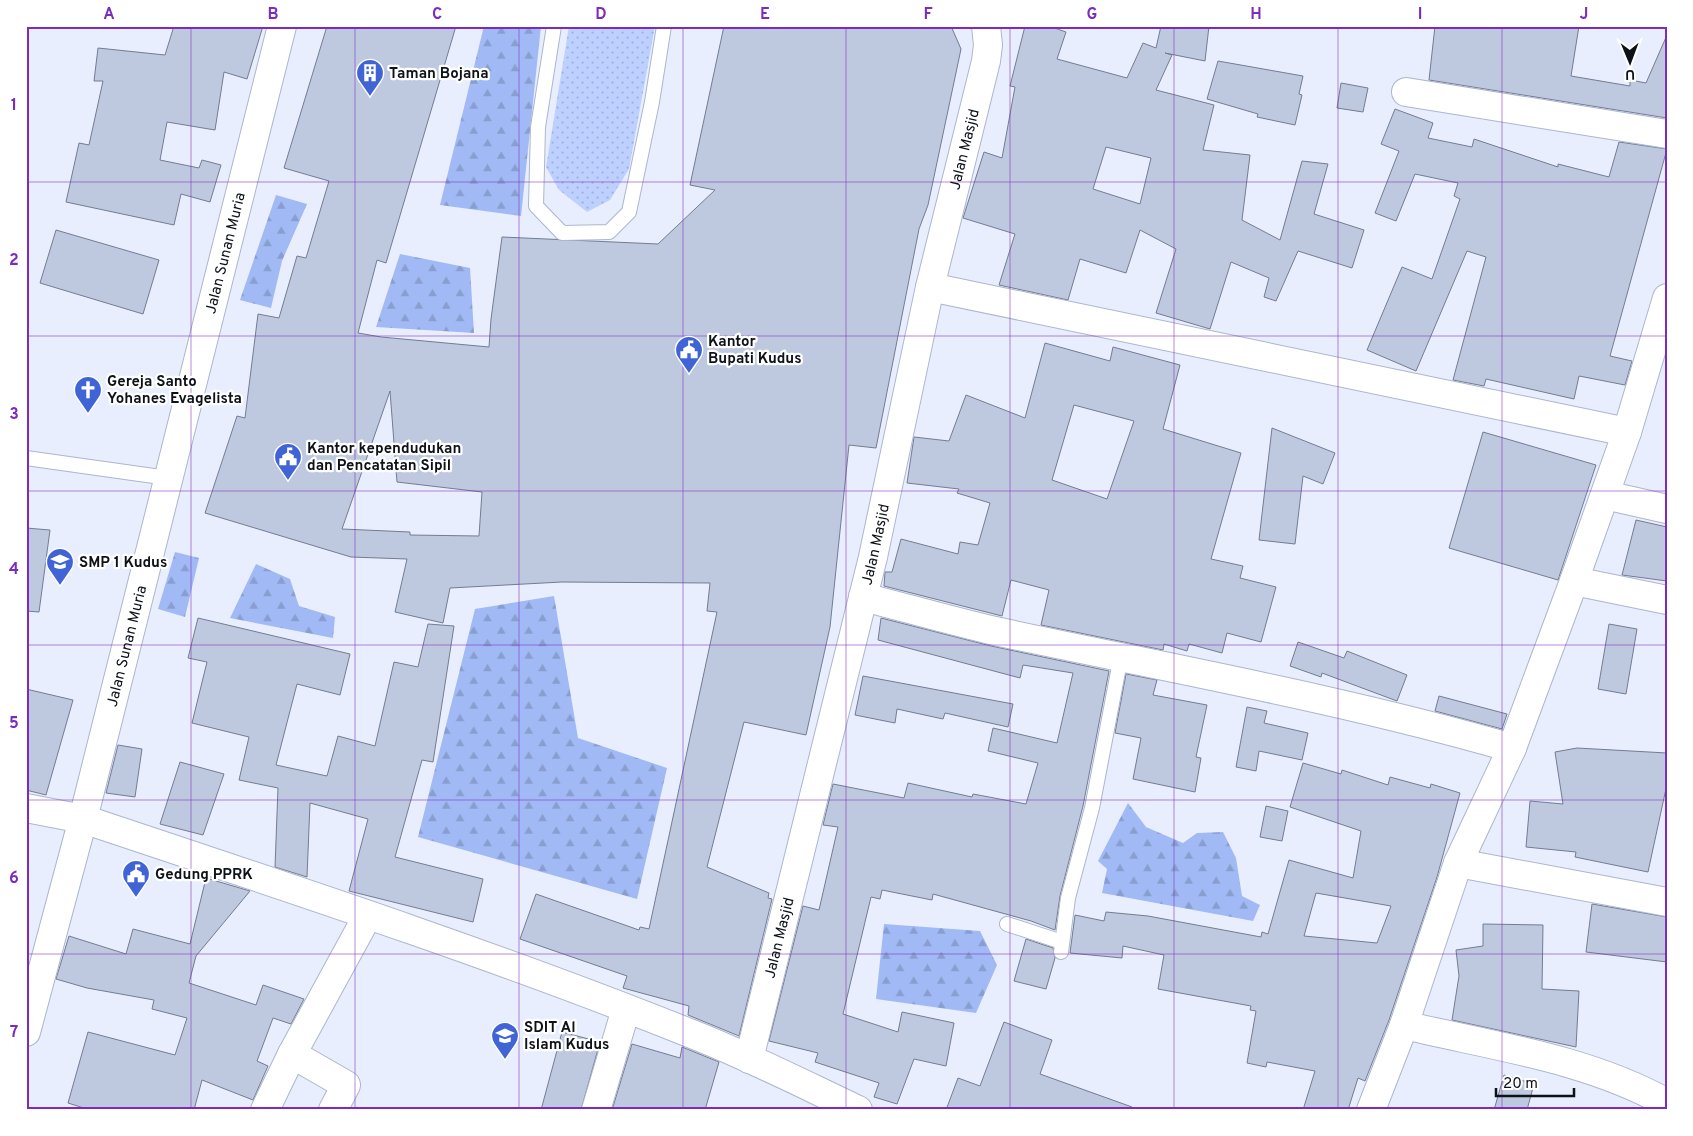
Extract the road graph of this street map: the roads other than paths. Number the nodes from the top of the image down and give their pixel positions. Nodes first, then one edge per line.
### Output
1 (282, 26) edge
2 (554, 26) edge
3 (664, 26) edge
4 (986, 26) edge
5 (1406, 92) dead end
6 (1667, 134) edge
7 (930, 287) junction
8 (1667, 298) edge
9 (1627, 432) junction
10 (26, 458) edge
11 (168, 478) junction
12 (1605, 495) junction
13 (1667, 509) edge
14 (1574, 581) junction
15 (863, 597) junction
16 (1667, 600) edge
17 (1121, 656) junction
18 (1512, 748) junction
19 (26, 808) edge
20 (83, 819) junction
21 (1458, 863) junction
22 (1667, 902) edge
23 (368, 915) junction
24 (1007, 924) dead end
25 (626, 1009) junction
26 (1404, 1025) junction
27 (26, 1032) edge
28 (292, 1054) junction
29 (749, 1059) junction
30 (1667, 1103) edge
31 (265, 1110) edge
32 (333, 1110) edge
33 (596, 1110) edge
34 (858, 1110) edge
35 (1370, 1110) edge

1 - 11 street, Jalan Sunan Muria
2 - 3 lane
4 - 7 street, Jalan Masjid
5 - 6 street
7 - 9 street
7 - 15 street, Jalan Masjid
8 - 9 street
9 - 12 street
10 - 11 lane
11 - 20 street, Jalan Sunan Muria
12 - 13 street
12 - 14 street
14 - 16 street
14 - 18 street
15 - 17 street
15 - 29 street, Jalan Masjid
17 - 18 street
17 - 24 lane
18 - 21 street
19 - 20 street
20 - 23 street
20 - 27 street, Jalan Sunan Muria
21 - 22 street
21 - 26 street
23 - 25 street
23 - 28 street
25 - 29 street
25 - 33 street
26 - 30 street
26 - 35 street
28 - 31 street
28 - 32 street
29 - 34 street

